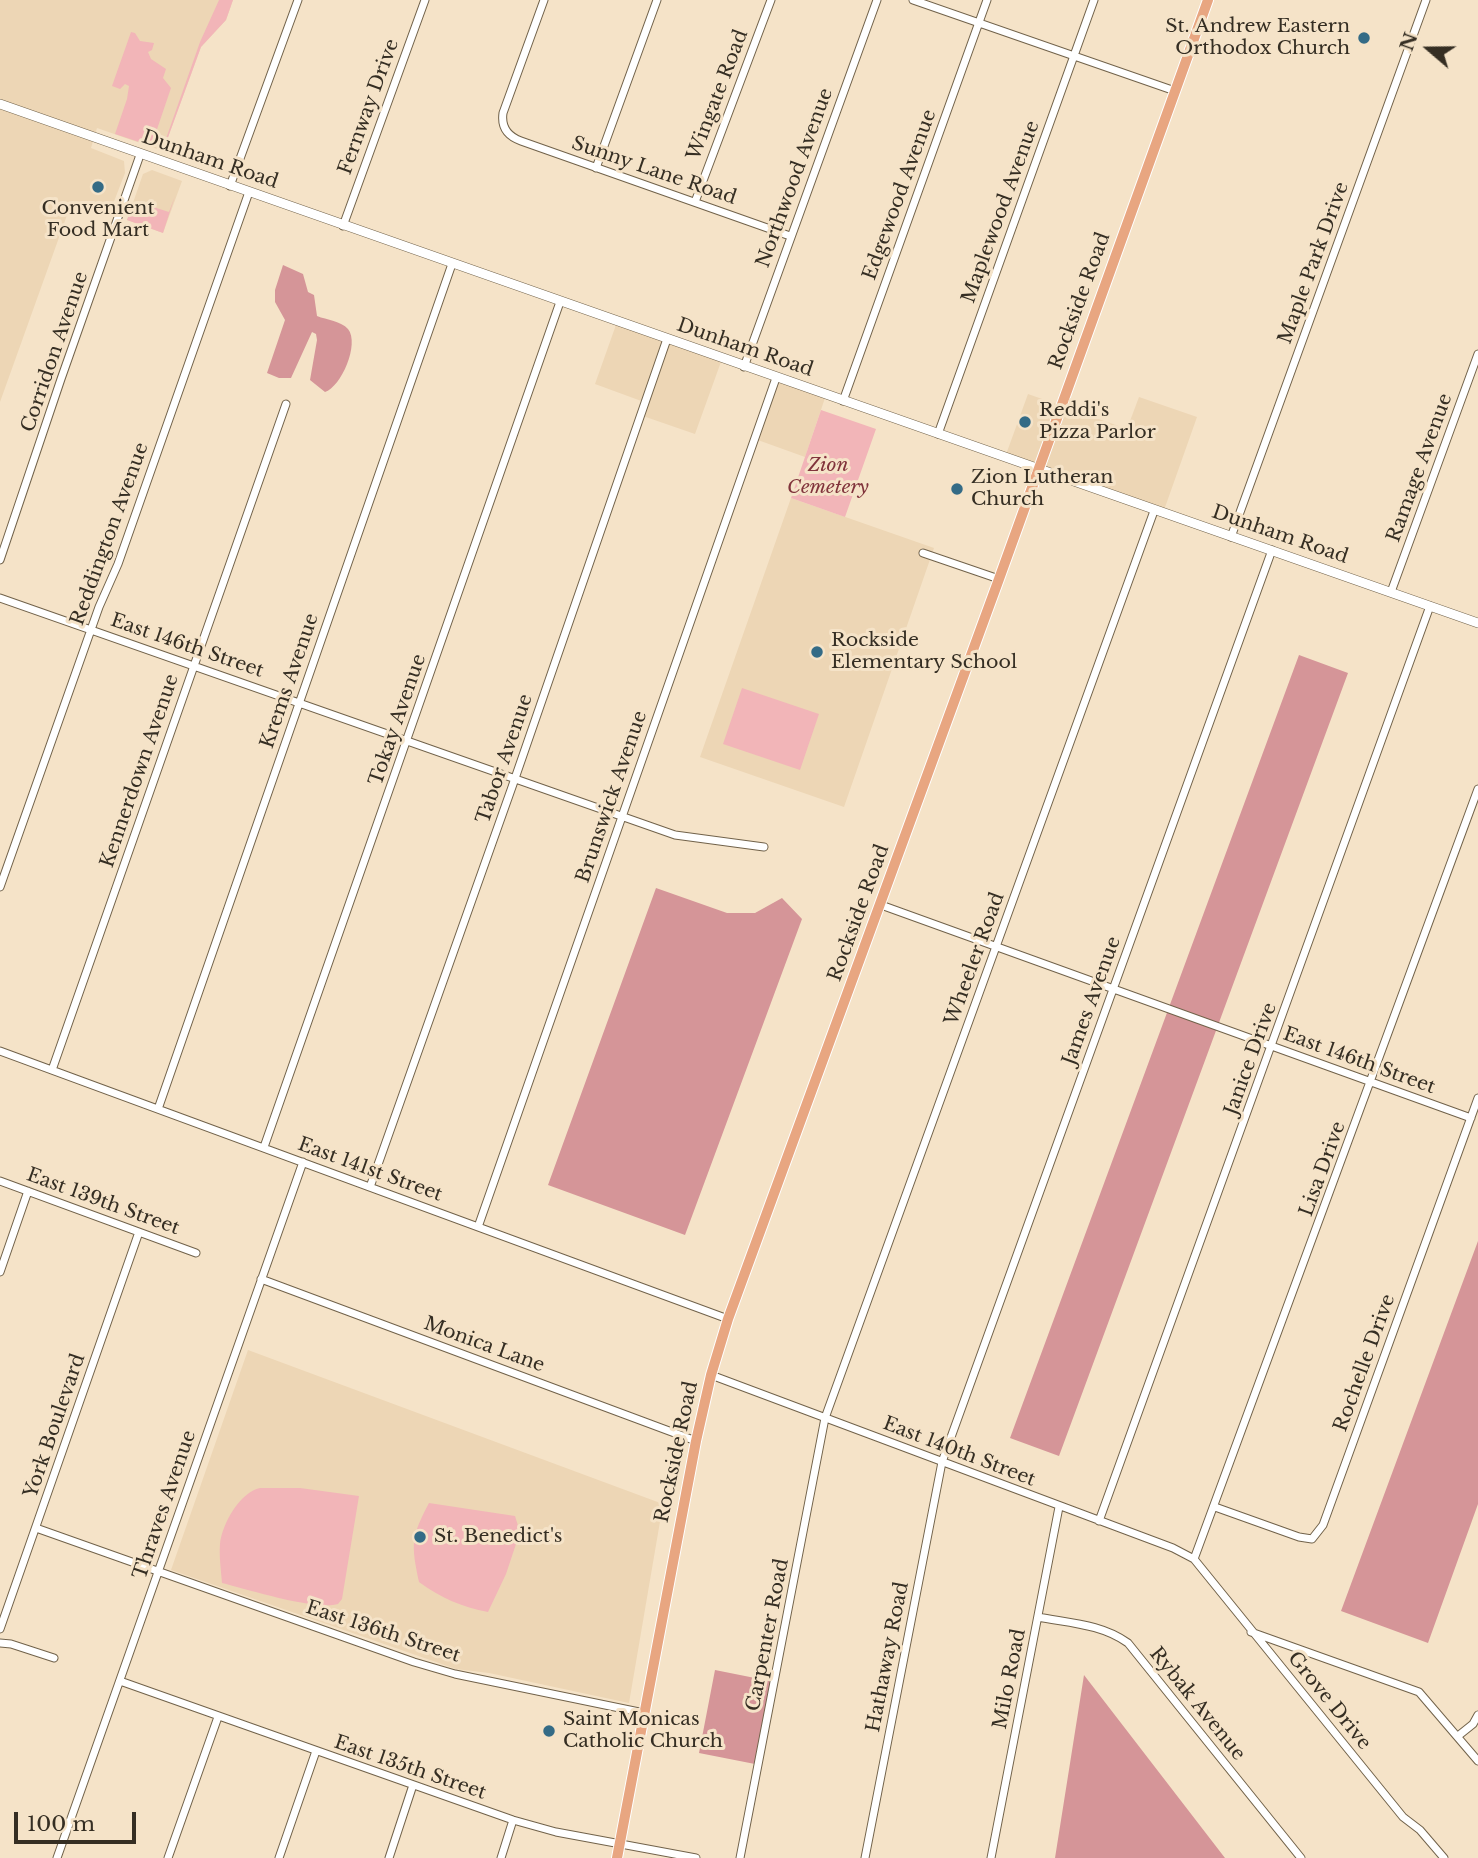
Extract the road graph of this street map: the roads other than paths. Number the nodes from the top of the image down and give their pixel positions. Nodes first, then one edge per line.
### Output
1 (298, 0) edge
2 (425, 0) edge
3 (544, 0) edge
4 (657, 0) edge
5 (771, 0) edge
6 (877, 0) edge
7 (913, 0) edge
8 (987, 0) edge
9 (1094, 0) edge
10 (1208, 0) edge
11 (1426, 0) edge
12 (978, 23) junction
13 (1074, 56) junction
14 (1175, 91) junction
15 (0, 104) edge
16 (141, 155) junction
17 (596, 168) junction
18 (230, 186) junction
19 (249, 192) junction
20 (695, 202) junction
21 (343, 226) junction
22 (790, 236) junction
23 (452, 264) junction
24 (560, 302) junction
25 (667, 339) junction
26 (1478, 354) edge
27 (744, 366) junction
28 (776, 378) junction
29 (843, 401) junction
30 (286, 404) dead end
31 (938, 434) junction
32 (1037, 470) junction
33 (1154, 510) junction
34 (1231, 537) junction
35 (1272, 550) junction
36 (923, 553) dead end
37 (0, 560) edge
38 (999, 579) junction
39 (1391, 592) junction
40 (0, 598) edge
41 (1430, 606) junction
42 (1478, 624) edge
43 (91, 629) junction
44 (194, 666) junction
45 (298, 702) junction
46 (408, 741) junction
47 (515, 779) junction
48 (1478, 789) edge
49 (622, 816) junction
50 (764, 847) dead end
51 (0, 887) edge
52 (881, 905) junction
53 (997, 947) junction
54 (1113, 988) junction
55 (1272, 1046) junction
56 (0, 1051) edge
57 (52, 1070) junction
58 (1371, 1082) junction
59 (1478, 1098) edge
60 (158, 1108) junction
61 (1471, 1118) junction
62 (264, 1147) junction
63 (303, 1162) junction
64 (0, 1181) edge
65 (370, 1187) junction
66 (28, 1191) junction
67 (478, 1227) junction
68 (139, 1232) junction
69 (196, 1253) dead end
70 (0, 1272) edge
71 (261, 1279) junction
72 (728, 1320) junction
73 (711, 1375) junction
74 (825, 1418) junction
75 (696, 1441) junction
76 (942, 1462) junction
77 (1059, 1507) junction
78 (1215, 1507) junction
79 (1099, 1521) junction
80 (36, 1528) junction
81 (1194, 1559) junction
82 (158, 1572) junction
83 (1038, 1617) junction
84 (0, 1629) edge
85 (1251, 1632) junction
86 (0, 1643) edge
87 (54, 1658) dead end
88 (120, 1681) junction
89 (644, 1713) junction
90 (1478, 1715) edge
91 (218, 1717) junction
92 (1458, 1736) junction
93 (316, 1752) junction
94 (1478, 1761) edge
95 (413, 1785) junction
96 (513, 1820) junction
97 (620, 1843) junction
98 (57, 1858) edge
99 (168, 1858) edge
100 (279, 1858) edge
101 (388, 1858) edge
102 (501, 1858) edge
103 (617, 1858) edge
104 (696, 1858) edge
105 (740, 1858) edge
106 (865, 1858) edge
107 (991, 1858) edge
108 (1301, 1858) edge
109 (1444, 1858) edge

1 - 18 street
2 - 21 street, Fernway Drive
3 - 17 street, Sunny Lane Road
4 - 17 street
5 - 20 street, Wingate Road
6 - 22 street, Northwood Avenue
7 - 12 street
8 - 12 street, Edgewood Avenue
9 - 13 street, Maplewood Avenue
10 - 14 main road, Rockside Road
11 - 34 street, Maple Park Drive
12 - 13 street
12 - 29 street, Edgewood Avenue
13 - 14 street
13 - 31 street, Maplewood Avenue
14 - 32 main road, Rockside Road
15 - 16 street, Dunham Road
16 - 18 street, Dunham Road
16 - 37 street, Corridon Avenue
17 - 20 street, Sunny Lane Road
18 - 19 street, Dunham Road
19 - 21 street, Dunham Road
19 - 43 street, Reddington Avenue
20 - 22 street, Sunny Lane Road
21 - 23 street, Dunham Road
22 - 27 street, Northwood Avenue
23 - 24 street, Dunham Road
23 - 45 street, Krems Avenue
24 - 25 street, Dunham Road
24 - 46 street, Tokay Avenue
25 - 27 street, Dunham Road
25 - 47 street, Tabor Avenue
26 - 39 street, Ramage Avenue
27 - 28 street, Dunham Road
28 - 29 street, Dunham Road
28 - 49 street, Brunswick Avenue
29 - 31 street, Dunham Road
30 - 44 street, Kennerdown Avenue
31 - 32 street, Dunham Road
32 - 33 street, Dunham Road
32 - 38 main road, Rockside Road
33 - 34 street, Dunham Road
33 - 53 street, Wheeler Road
34 - 35 street, Dunham Road
35 - 39 street, Dunham Road
35 - 54 street, James Avenue
36 - 38 street
38 - 52 main road, Rockside Road
39 - 41 street, Dunham Road
40 - 43 street, East 146th Street
41 - 42 street, Dunham Road
41 - 55 street, Janice Drive
43 - 44 street, East 146th Street
43 - 51 street, Reddington Avenue
44 - 45 street, East 146th Street
44 - 57 street, Kennerdown Avenue
45 - 46 street, East 146th Street
45 - 60 street, Krems Avenue
46 - 47 street, East 146th Street
46 - 62 street, Tokay Avenue
47 - 49 street, East 146th Street
47 - 65 street, Tabor Avenue
48 - 58 street, Lisa Drive
49 - 50 street, East 146th Street
49 - 67 street, Brunswick Avenue
52 - 53 street, East 146th Street
52 - 72 main road, Rockside Road
53 - 54 street, East 146th Street
53 - 74 street, Wheeler Road
54 - 55 street, East 146th Street
54 - 76 street, James Avenue
55 - 58 street, East 146th Street
55 - 79 street, Janice Drive
56 - 57 street, East 141st Street
57 - 60 street, East 141st Street
58 - 61 street, East 146th Street
58 - 78 street, Lisa Drive
59 - 61 street, Rochelle Drive
60 - 62 street, East 141st Street
61 - 78 street, Rochelle Drive
62 - 63 street, East 141st Street
63 - 65 street, East 141st Street
63 - 71 street, Thraves Avenue
64 - 66 street, East 139th Street
65 - 67 street, East 141st Street
66 - 68 street, East 139th Street
66 - 70 street
67 - 72 street, East 141st Street
68 - 69 street, East 139th Street
68 - 80 street, York Boulevard
71 - 75 street, Monica Lane
71 - 82 street, Thraves Avenue
72 - 73 main road, Rockside Road
73 - 74 street, East 140th Street
73 - 75 main road, Rockside Road
74 - 76 street, East 140th Street
74 - 105 street, Carpenter Road
75 - 89 main road, Rockside Road
76 - 77 street, East 140th Street
76 - 106 street, Hathaway Road
77 - 79 street, East 140th Street
77 - 83 street, Milo Road
78 - 81 street, Lisa Drive
79 - 81 street, East 140th Street
80 - 82 street, East 136th Street
80 - 84 street, York Boulevard
81 - 85 street, Grove Drive
82 - 88 street, Thraves Avenue
82 - 89 street, East 136th Street
83 - 107 street, Milo Road
83 - 108 street, Rybak Avenue
85 - 92 street
85 - 109 street, Grove Drive
86 - 87 street
88 - 91 street, East 135th Street
88 - 98 street, Thraves Avenue
89 - 97 main road, Rockside Road
90 - 92 street
91 - 93 street, East 135th Street
91 - 99 street
92 - 94 street
93 - 95 street, East 135th Street
93 - 100 street
95 - 96 street, East 135th Street
95 - 101 street
96 - 97 street, East 135th Street
96 - 102 street
97 - 103 main road, Rockside Road
97 - 104 street, East 135th Street

